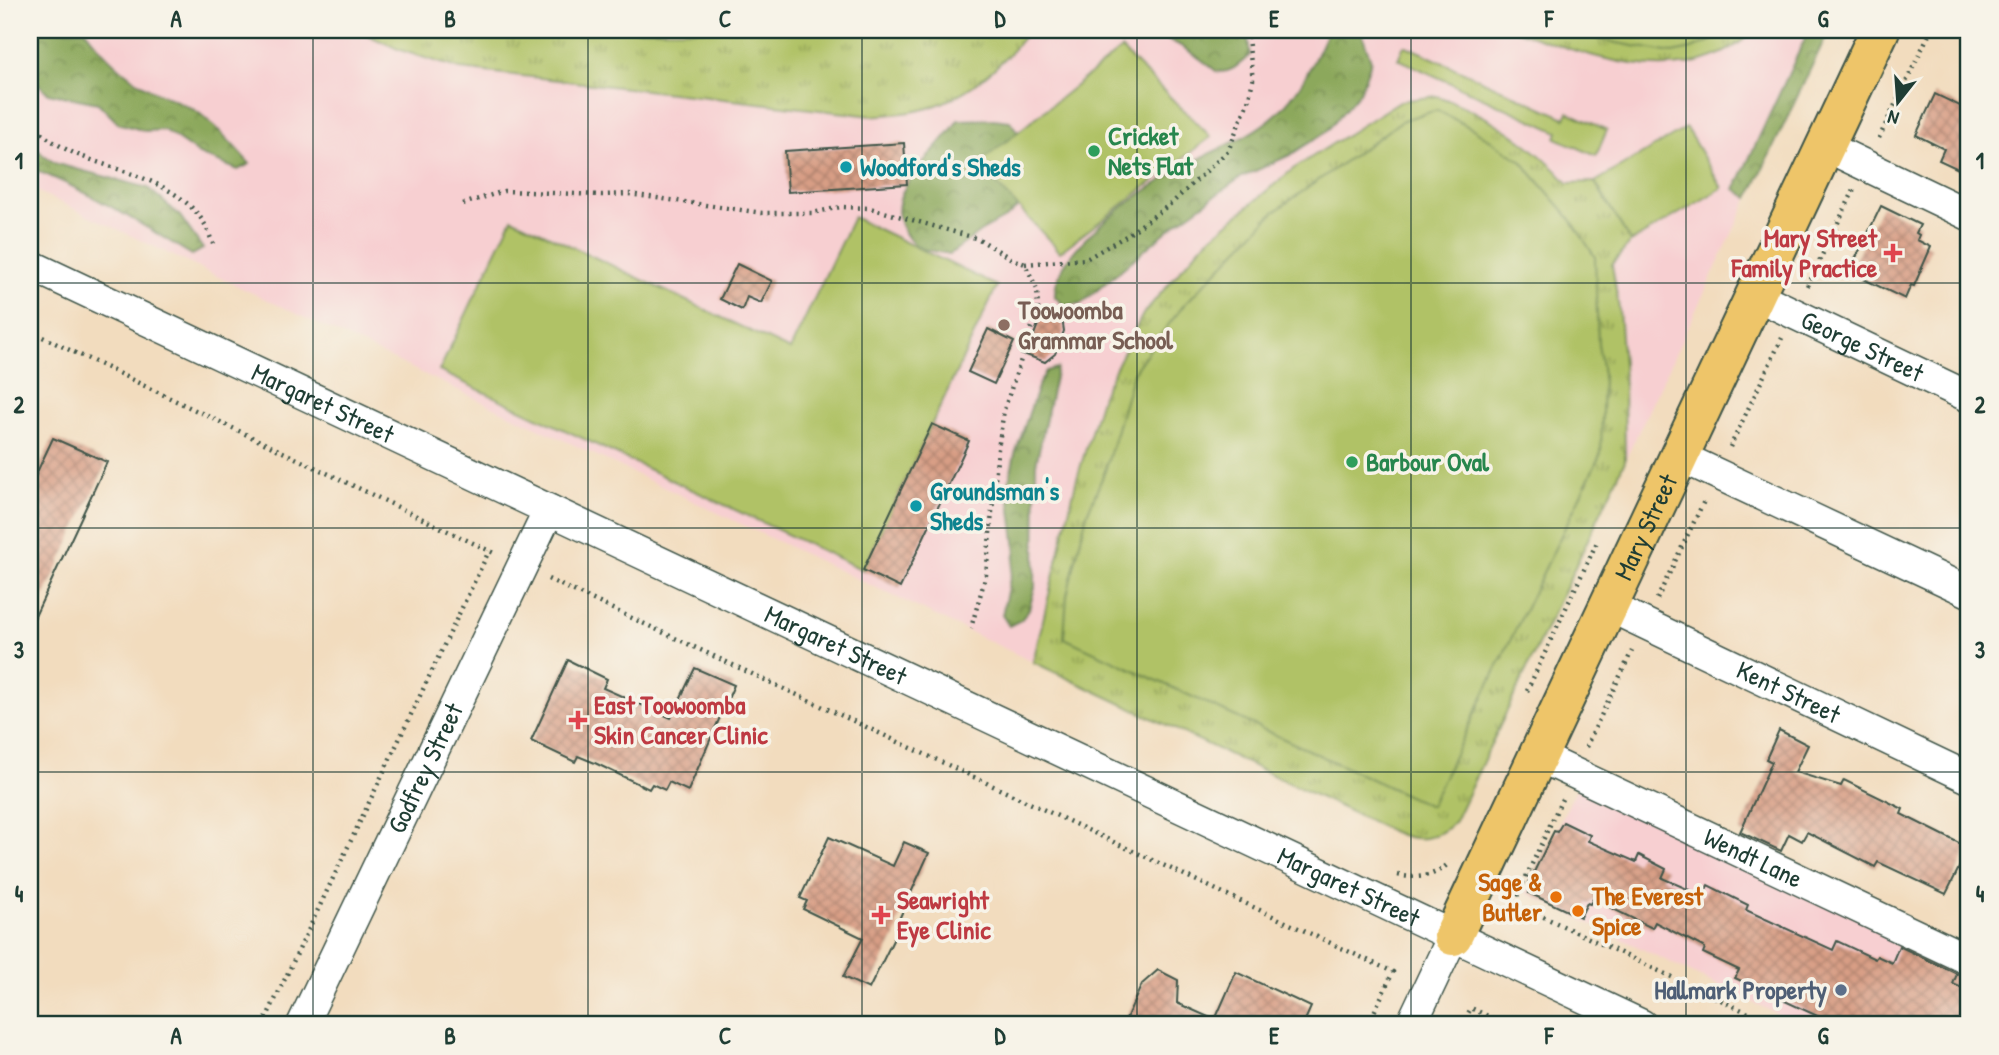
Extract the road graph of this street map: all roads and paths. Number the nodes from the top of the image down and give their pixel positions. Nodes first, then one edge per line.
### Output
1 (1247, 30) edge
2 (1880, 30) edge
3 (30, 125) edge
4 (1825, 146) junction
5 (463, 204) dead end
6 (1969, 215) edge
7 (213, 244) dead end
8 (1025, 264) junction
9 (30, 265) edge
10 (1755, 295) junction
11 (30, 331) edge
12 (1969, 397) edge
13 (1679, 456) junction
14 (549, 510) junction
15 (489, 551) junction
16 (522, 566) junction
17 (1969, 592) edge
18 (1608, 606) junction
19 (971, 628) dead end
20 (1538, 756) junction
21 (1969, 778) edge
22 (1514, 904) dead end
23 (1453, 936) junction
24 (1969, 960) edge
25 (263, 1025) edge
26 (302, 1025) edge
27 (1368, 1025) edge
28 (1411, 1025) edge
29 (1462, 1025) edge
30 (1507, 1025) edge
31 (1642, 1025) edge
32 (1774, 1025) edge

1 - 8 path
2 - 4 main road, Mary Street
3 - 7 path
4 - 6 street
4 - 10 main road, Mary Street
5 - 8 path
8 - 19 path
9 - 14 street, Margaret Street
10 - 12 street, George Street
10 - 13 main road, Mary Street
11 - 15 path
13 - 17 street
13 - 18 main road, Mary Street
14 - 16 street, Godfrey Street
14 - 23 street, Margaret Street
15 - 16 path
15 - 25 path
16 - 26 street, Godfrey Street
16 - 27 path
18 - 20 main road, Mary Street
18 - 21 street, Kent Street
20 - 23 main road, Mary Street
20 - 24 street, Wendt Lane
22 - 32 path
23 - 28 street, Mary Street
23 - 31 street, Margaret Street
29 - 30 path

